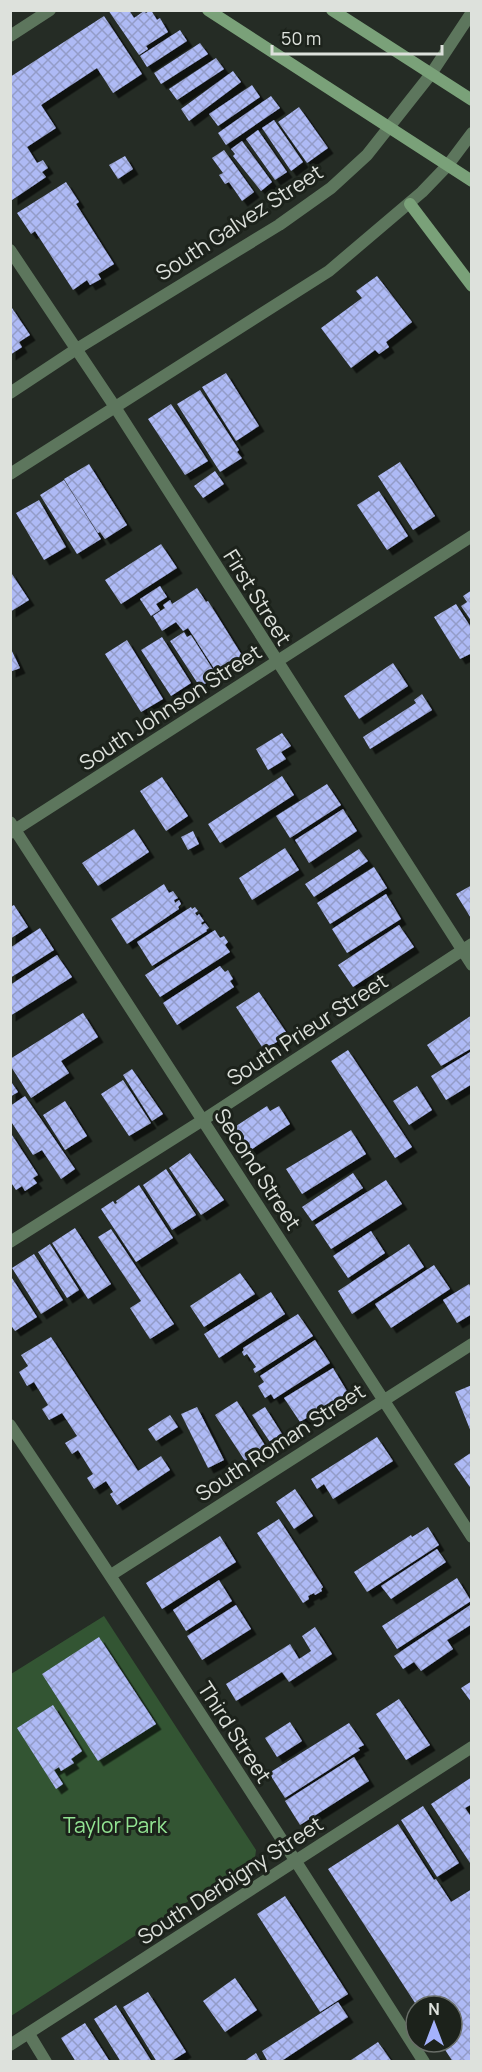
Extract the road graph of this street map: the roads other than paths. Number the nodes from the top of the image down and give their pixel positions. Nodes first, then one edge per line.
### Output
1 (50, 10) edge
2 (208, 10) edge
3 (332, 10) edge
4 (471, 12) edge
5 (10, 36) edge
6 (430, 74) junction
7 (471, 100) edge
8 (388, 128) junction
9 (471, 133) edge
10 (448, 165) junction
11 (471, 181) edge
12 (410, 204) junction
13 (10, 250) edge
14 (471, 286) edge
15 (75, 350) junction
16 (10, 393) edge
17 (114, 407) junction
18 (10, 474) edge
19 (471, 536) edge
20 (276, 661) junction
21 (12, 828) edge
22 (467, 947) edge
23 (471, 965) edge
24 (203, 1120) junction
25 (10, 1242) edge
26 (471, 1344) edge
27 (383, 1400) junction
28 (10, 1425) edge
29 (471, 1537) edge
30 (111, 1575) junction
31 (471, 1747) edge
32 (296, 1861) junction
33 (28, 2034) junction
34 (10, 2046) edge
35 (46, 2061) edge
36 (424, 2061) edge

1 - 5 street
2 - 8 street
3 - 6 street
4 - 6 street, South Galvez Street
6 - 7 street
6 - 8 street, South Galvez Street
8 - 10 street
8 - 15 street, South Galvez Street
9 - 10 street
10 - 11 street
10 - 12 street
12 - 14 street
12 - 17 street
13 - 15 street, First Street
15 - 16 street, South Galvez Street
15 - 17 street, First Street
17 - 18 street
17 - 20 street, First Street
19 - 20 street, South Johnson Street
20 - 21 street, South Johnson Street
20 - 22 street, First Street
21 - 24 street, Second Street
22 - 23 street, First Street
22 - 24 street, South Prieur Street
24 - 25 street, South Prieur Street
24 - 27 street, Second Street
26 - 27 street, South Roman Street
27 - 29 street, Second Street
27 - 30 street, South Roman Street
28 - 30 street, Third Street
30 - 32 street, Third Street
31 - 32 street, South Derbigny Street
32 - 33 street, South Derbigny Street
32 - 36 street, Third Street
33 - 34 street, South Derbigny Street
33 - 35 street

